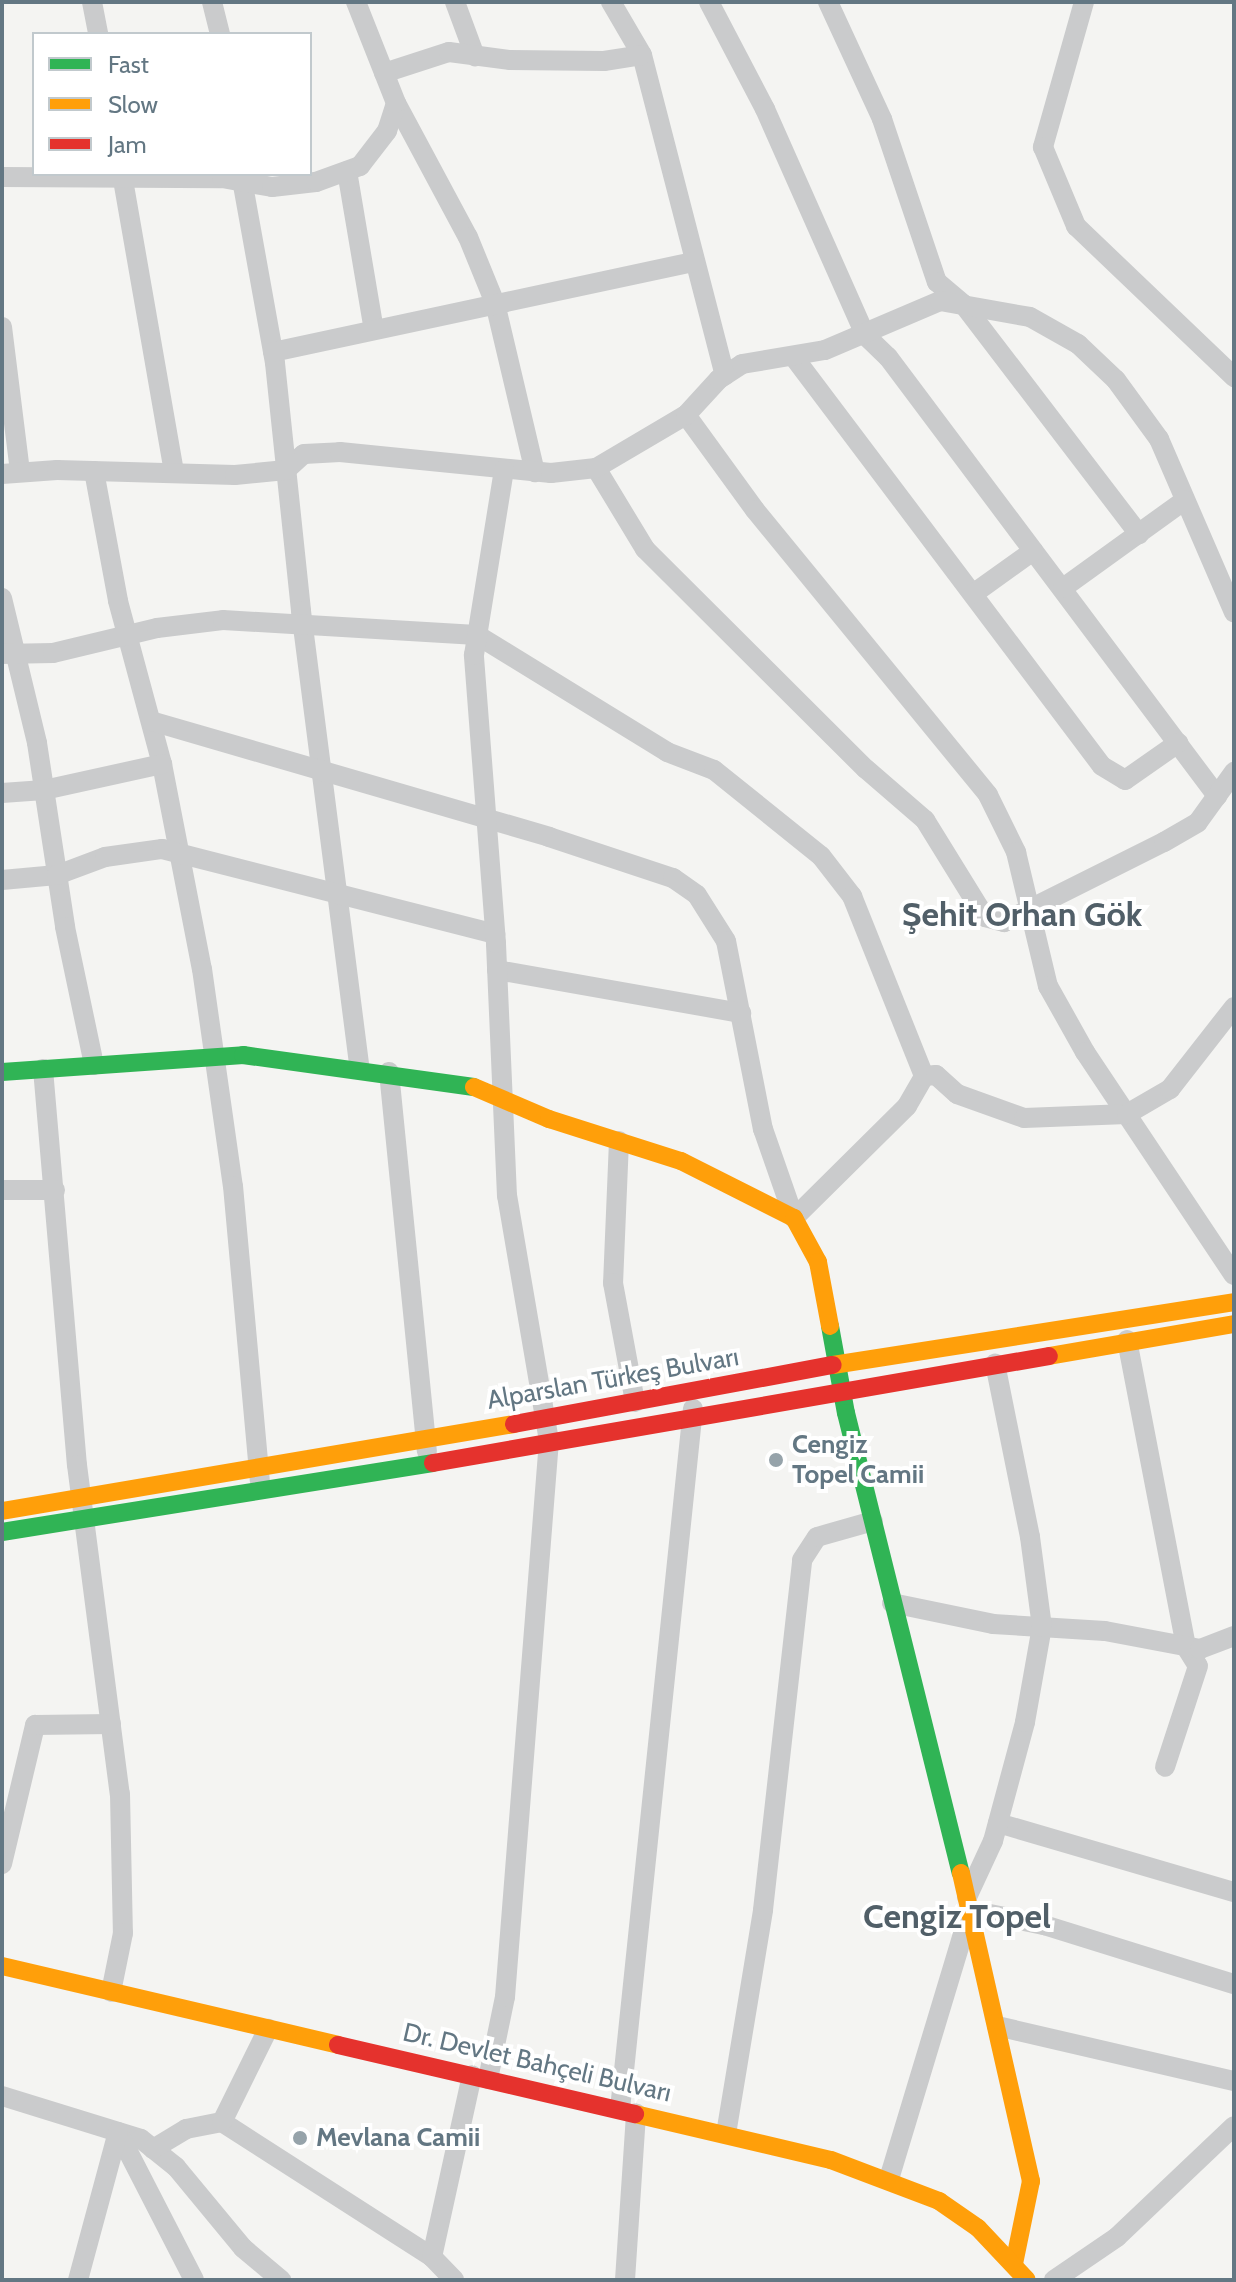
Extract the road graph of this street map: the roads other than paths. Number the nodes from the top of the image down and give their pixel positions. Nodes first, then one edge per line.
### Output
1 (92, 2) edge
2 (212, 2) edge
3 (356, 2) edge
4 (455, 2) edge
5 (611, 2) edge
6 (709, 2) edge
7 (828, 2) edge
8 (1084, 2) edge
9 (98, 32) edge
10 (220, 32) edge
11 (642, 55) junction
12 (475, 56) junction
13 (384, 73) junction
14 (396, 103) junction
15 (347, 171) junction
16 (62, 176) edge
17 (122, 176) edge
18 (162, 176) edge
19 (2, 177) edge
20 (242, 178) edge
21 (694, 262) junction
22 (495, 303) junction
23 (963, 304) junction
24 (2, 327) edge
25 (374, 330) junction
26 (865, 335) junction
27 (273, 352) junction
28 (793, 356) junction
29 (725, 375) junction
30 (1234, 377) edge
31 (686, 415) junction
32 (596, 468) junction
33 (286, 470) junction
34 (504, 470) junction
35 (94, 471) junction
36 (535, 472) junction
37 (11, 473) edge
38 (174, 473) junction
39 (1185, 500) junction
40 (1139, 534) junction
41 (1033, 551) junction
42 (1063, 588) junction
43 (973, 594) junction
44 (2, 598) edge
45 (1234, 612) edge
46 (303, 627) junction
47 (127, 635) junction
48 (477, 635) junction
49 (8, 653) edge
50 (151, 721) junction
51 (1178, 743) junction
52 (162, 764) junction
53 (323, 768) junction
54 (1234, 772) edge
55 (44, 790) junction
56 (2, 793) edge
57 (1217, 796) junction
58 (485, 818) junction
59 (180, 856) junction
60 (57, 875) junction
61 (2, 880) edge
62 (338, 890) junction
63 (1032, 908) junction
64 (495, 934) junction
65 (497, 970) junction
66 (1234, 1007) edge
67 (741, 1013) junction
68 (216, 1057) junction
69 (94, 1065) junction
70 (43, 1069) junction
71 (360, 1069) junction
72 (2, 1072) edge
73 (389, 1072) junction
74 (924, 1076) junction
75 (501, 1098) junction
76 (1127, 1114) junction
77 (619, 1141) junction
78 (2, 1190) edge
79 (55, 1190) junction
80 (794, 1218) junction
81 (1234, 1275) edge
82 (1234, 1302) edge
83 (1234, 1324) edge
84 (1127, 1340) junction
85 (995, 1364) junction
86 (836, 1365) junction
87 (695, 1390) junction
88 (841, 1390) junction
89 (635, 1402) junction
90 (692, 1415) junction
91 (548, 1417) junction
92 (427, 1438) junction
93 (549, 1441) junction
94 (428, 1463) junction
95 (260, 1470) junction
96 (261, 1493) junction
97 (84, 1510) junction
98 (2, 1511) edge
99 (873, 1521) junction
100 (2, 1532) edge
101 (892, 1603) junction
102 (1042, 1627) junction
103 (1234, 1636) edge
104 (1186, 1647) junction
105 (111, 1724) junction
106 (1165, 1767) dead end
107 (998, 1823) junction
108 (2, 1864) edge
109 (1234, 1892) edge
110 (968, 1904) junction
111 (2, 1966) edge
112 (1234, 1984) edge
113 (111, 1992) junction
114 (997, 2026) junction
115 (268, 2029) junction
116 (480, 2077) junction
117 (1234, 2081) edge
118 (2, 2096) edge
119 (628, 2111) junction
120 (222, 2122) junction
121 (1234, 2126) edge
122 (118, 2132) junction
123 (726, 2134) junction
124 (153, 2149) junction
125 (889, 2179) junction
126 (432, 2257) junction
127 (1014, 2264) junction
128 (78, 2280) edge
129 (194, 2280) edge
130 (281, 2280) edge
131 (454, 2280) edge
132 (625, 2280) edge
133 (1027, 2280) edge
134 (1054, 2280) edge

1 - 9 street
2 - 10 street
3 - 13 street
4 - 12 street
5 - 11 street
6 - 26 street
7 - 23 street
8 - 30 street
11 - 12 street
11 - 21 street
12 - 13 street
13 - 14 street
14 - 15 street
14 - 22 street
15 - 20 street
15 - 25 street
16 - 19 street
17 - 38 street
18 - 20 street
20 - 27 street
21 - 22 street
21 - 29 street
22 - 25 street
22 - 36 street
23 - 26 street
23 - 39 street
23 - 40 street
24 - 37 street
25 - 27 street
26 - 28 street
26 - 41 street
27 - 33 street
28 - 29 street
28 - 43 street
29 - 31 street
31 - 32 street
31 - 63 street
32 - 36 street
32 - 63 street
33 - 34 street
33 - 38 street
33 - 46 street
34 - 36 street
34 - 48 street
35 - 37 street
35 - 38 street
35 - 47 street
39 - 40 street
39 - 45 street
40 - 42 street
41 - 42 street
41 - 43 street
42 - 51 street
43 - 51 street
44 - 49 street
46 - 47 street
46 - 48 street
46 - 53 street
47 - 49 street
47 - 50 street
48 - 58 street
48 - 74 street
49 - 55 street
50 - 52 street
50 - 53 street
51 - 57 street
52 - 55 street
52 - 59 street
53 - 58 street
53 - 62 street
54 - 57 street
55 - 56 street
55 - 60 street
57 - 63 street
58 - 64 street
58 - 67 street
59 - 60 street
59 - 62 street
59 - 68 street
60 - 61 street
60 - 69 street
62 - 64 street
62 - 71 street
63 - 76 street
64 - 65 street
65 - 67 street
65 - 75 street
66 - 76 street
67 - 80 street
68 - 69 main road
68 - 71 main road
68 - 95 street
69 - 70 main road
70 - 72 main road
70 - 79 street
71 - 73 main road
73 - 75 main road
73 - 92 street
74 - 76 street
74 - 80 street
75 - 77 main road
75 - 91 street
76 - 81 street
77 - 80 main road
77 - 89 street
78 - 79 street
79 - 97 street
80 - 86 main road
82 - 86 main road, Alparslan Türkeş Bulvarı
83 - 84 main road, Alparslan Türkeş Bulvarı
84 - 85 main road, Alparslan Türkeş Bulvarı
84 - 104 street
85 - 88 main road, Alparslan Türkeş Bulvarı
85 - 102 street
86 - 87 main road, Alparslan Türkeş Bulvarı
86 - 88 main road
87 - 89 main road, Alparslan Türkeş Bulvarı
87 - 90 street
88 - 90 main road, Alparslan Türkeş Bulvarı
88 - 99 main road
89 - 91 main road, Alparslan Türkeş Bulvarı
90 - 93 main road, Alparslan Türkeş Bulvarı
90 - 119 street
91 - 92 main road, Alparslan Türkeş Bulvarı
91 - 93 street
92 - 94 street
92 - 95 main road, Alparslan Türkeş Bulvarı
93 - 94 main road, Alparslan Türkeş Bulvarı
93 - 116 street
94 - 96 main road, Alparslan Türkeş Bulvarı
95 - 96 street
95 - 97 main road, Alparslan Türkeş Bulvarı
96 - 97 main road, Alparslan Türkeş Bulvarı
97 - 98 main road, Alparslan Türkeş Bulvarı
97 - 100 main road, Alparslan Türkeş Bulvarı
97 - 105 street
99 - 101 main road
99 - 123 street
101 - 102 street
101 - 110 main road
102 - 104 street
102 - 107 street
103 - 104 street
104 - 106 street
105 - 108 street
105 - 113 street
107 - 109 street
107 - 110 street
110 - 112 street
110 - 114 main road
110 - 125 street
111 - 113 main road, Dr. Devlet Bahçeli Bulvarı
113 - 115 main road, Dr. Devlet Bahçeli Bulvarı
114 - 117 street
114 - 127 main road
115 - 116 main road, Dr. Devlet Bahçeli Bulvarı
115 - 120 street
116 - 119 main road, Dr. Devlet Bahçeli Bulvarı
116 - 126 street
118 - 122 street
119 - 123 main road, Dr. Devlet Bahçeli Bulvarı
119 - 132 street
120 - 124 street
120 - 126 street
121 - 134 street
122 - 124 street
122 - 128 street
122 - 129 street
123 - 125 main road, Dr. Devlet Bahçeli Bulvarı
124 - 130 street
125 - 127 main road, Dr. Devlet Bahçeli Bulvarı
126 - 131 street
127 - 133 main road, Dr. Devlet Bahçeli Bulvarı

